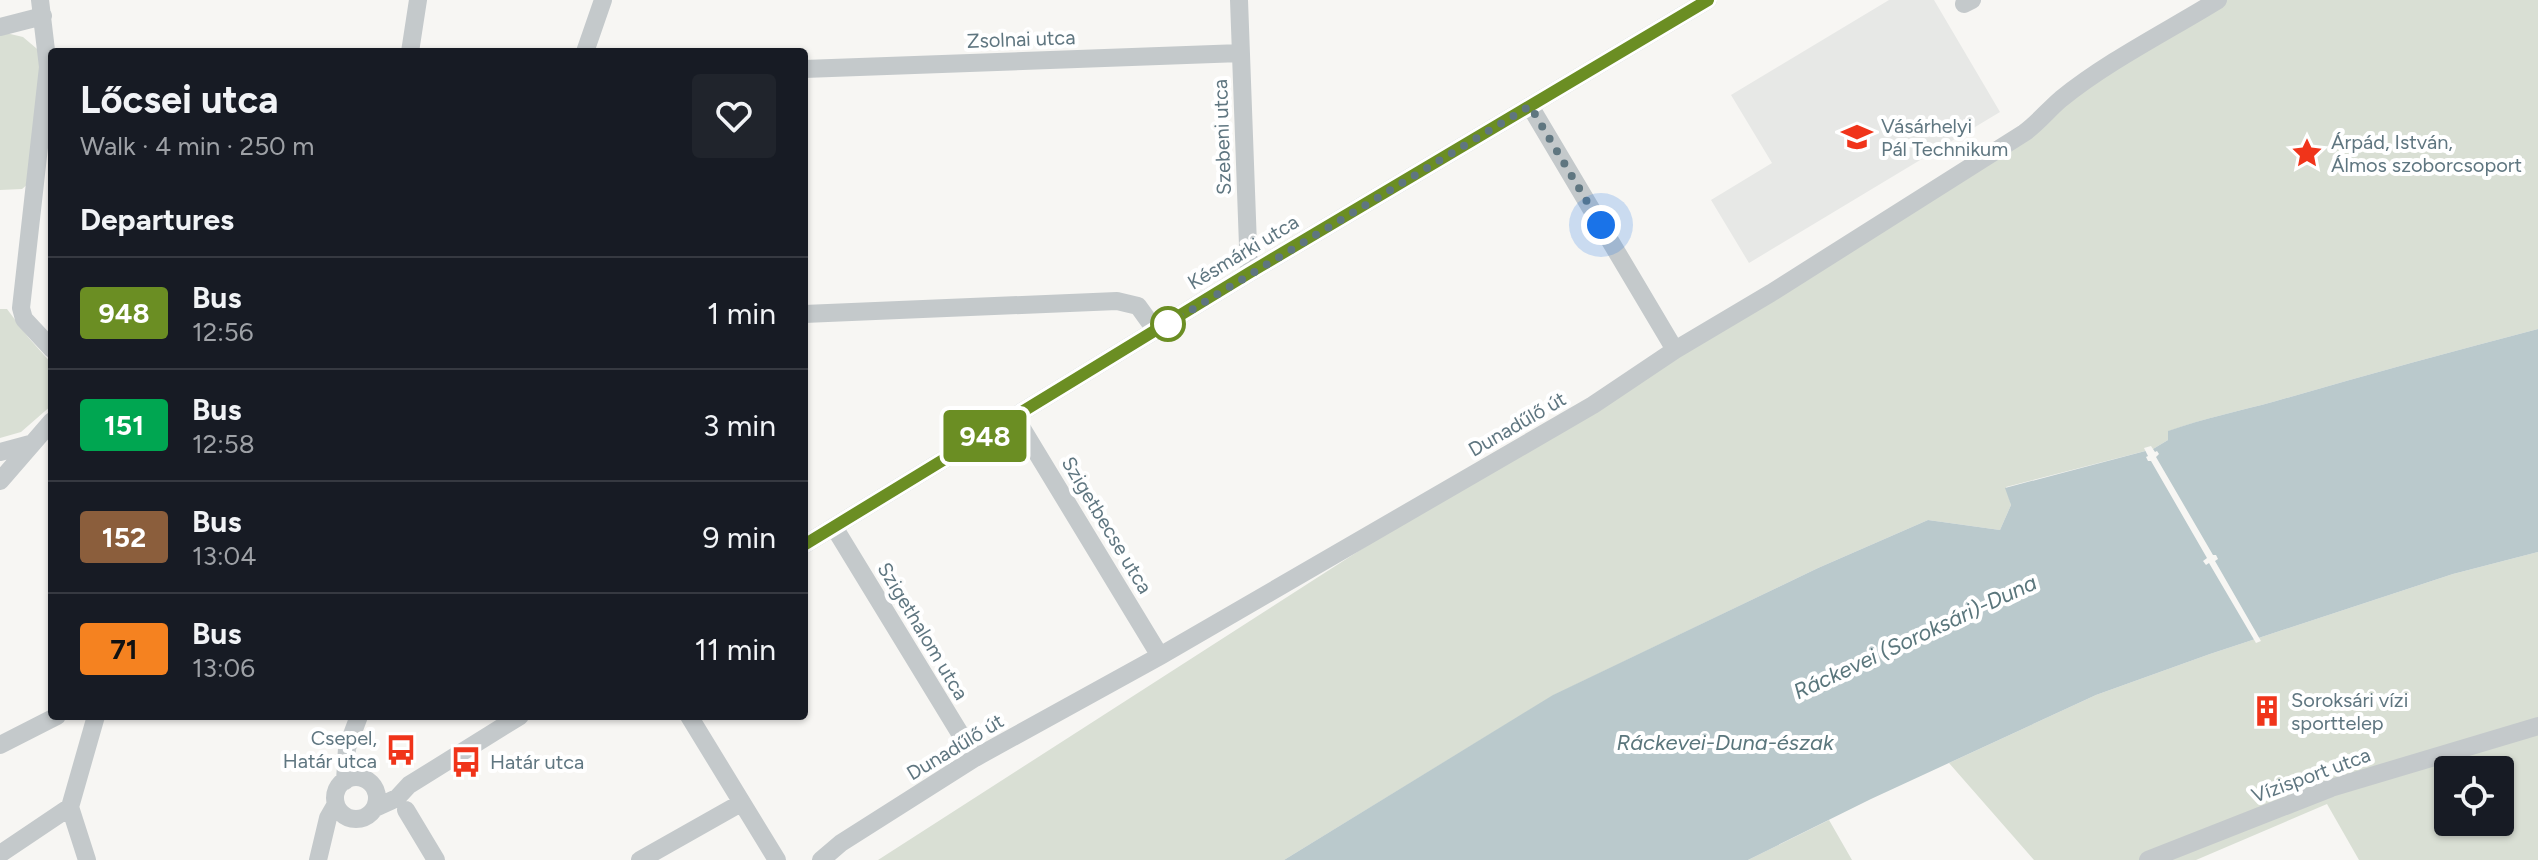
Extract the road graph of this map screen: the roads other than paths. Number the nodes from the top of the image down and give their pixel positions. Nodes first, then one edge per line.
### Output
1 (418, 0) edge
2 (603, 0) edge
3 (1239, 0) edge
4 (1708, 0) edge
5 (2218, 0) edge
6 (42, 8) edge
7 (0, 27) edge
8 (411, 48) edge
9 (586, 48) edge
10 (1241, 53) junction
11 (48, 67) edge
12 (48, 67) edge
13 (808, 69) edge
14 (1530, 106) junction
15 (1249, 273) junction
16 (808, 314) edge
17 (1156, 331) junction
18 (48, 345) edge
19 (1675, 350) junction
20 (1015, 417) junction
21 (48, 425) edge
22 (30, 444) junction
23 (0, 452) edge
24 (0, 481) edge
25 (834, 527) junction
26 (808, 543) edge
27 (1160, 656) junction
28 (49, 720) edge
29 (95, 720) edge
30 (514, 720) edge
31 (691, 720) edge
32 (357, 722) edge
33 (2538, 726) edge
34 (0, 745) edge
35 (975, 758) junction
36 (359, 781) junction
37 (409, 785) junction
38 (741, 803) junction
39 (336, 804) junction
40 (70, 807) junction
41 (375, 808) junction
42 (406, 810) dead end
43 (352, 819) junction
44 (0, 854) edge
45 (319, 858) edge
46 (87, 860) edge
47 (436, 860) edge
48 (640, 860) edge
49 (777, 860) edge
50 (821, 860) edge
51 (2148, 860) edge

1 - 8 street
2 - 9 street
3 - 10 street, Szebeni utca
4 - 14 street, Késmárki utca
5 - 19 street, Dunadűlő út
6 - 7 street
6 - 11 street
10 - 13 street, Zsolnai utca
10 - 15 street, Szebeni utca
12 - 18 street
14 - 15 street, Késmárki utca
14 - 19 street
15 - 17 street, Késmárki utca
16 - 17 street
17 - 20 street, Késmárki utca
19 - 27 street, Dunadűlő út
20 - 25 street, Késmárki utca
20 - 27 street, Szigetbecse utca
21 - 22 street
22 - 23 street
22 - 24 street
25 - 26 street, Késmárki utca
25 - 35 street, Szigethalom utca
27 - 35 street, Dunadűlő út
28 - 34 street
29 - 40 street
30 - 37 street
31 - 38 street
32 - 36 street
33 - 51 street, Vízisport utca
35 - 50 street, Dunadűlő út
36 - 37 street
36 - 39 street
36 - 41 street
37 - 41 street
38 - 48 street
38 - 49 street
39 - 43 street
39 - 45 street
40 - 44 street
40 - 46 street
41 - 43 street
42 - 47 street
43 - 45 street

